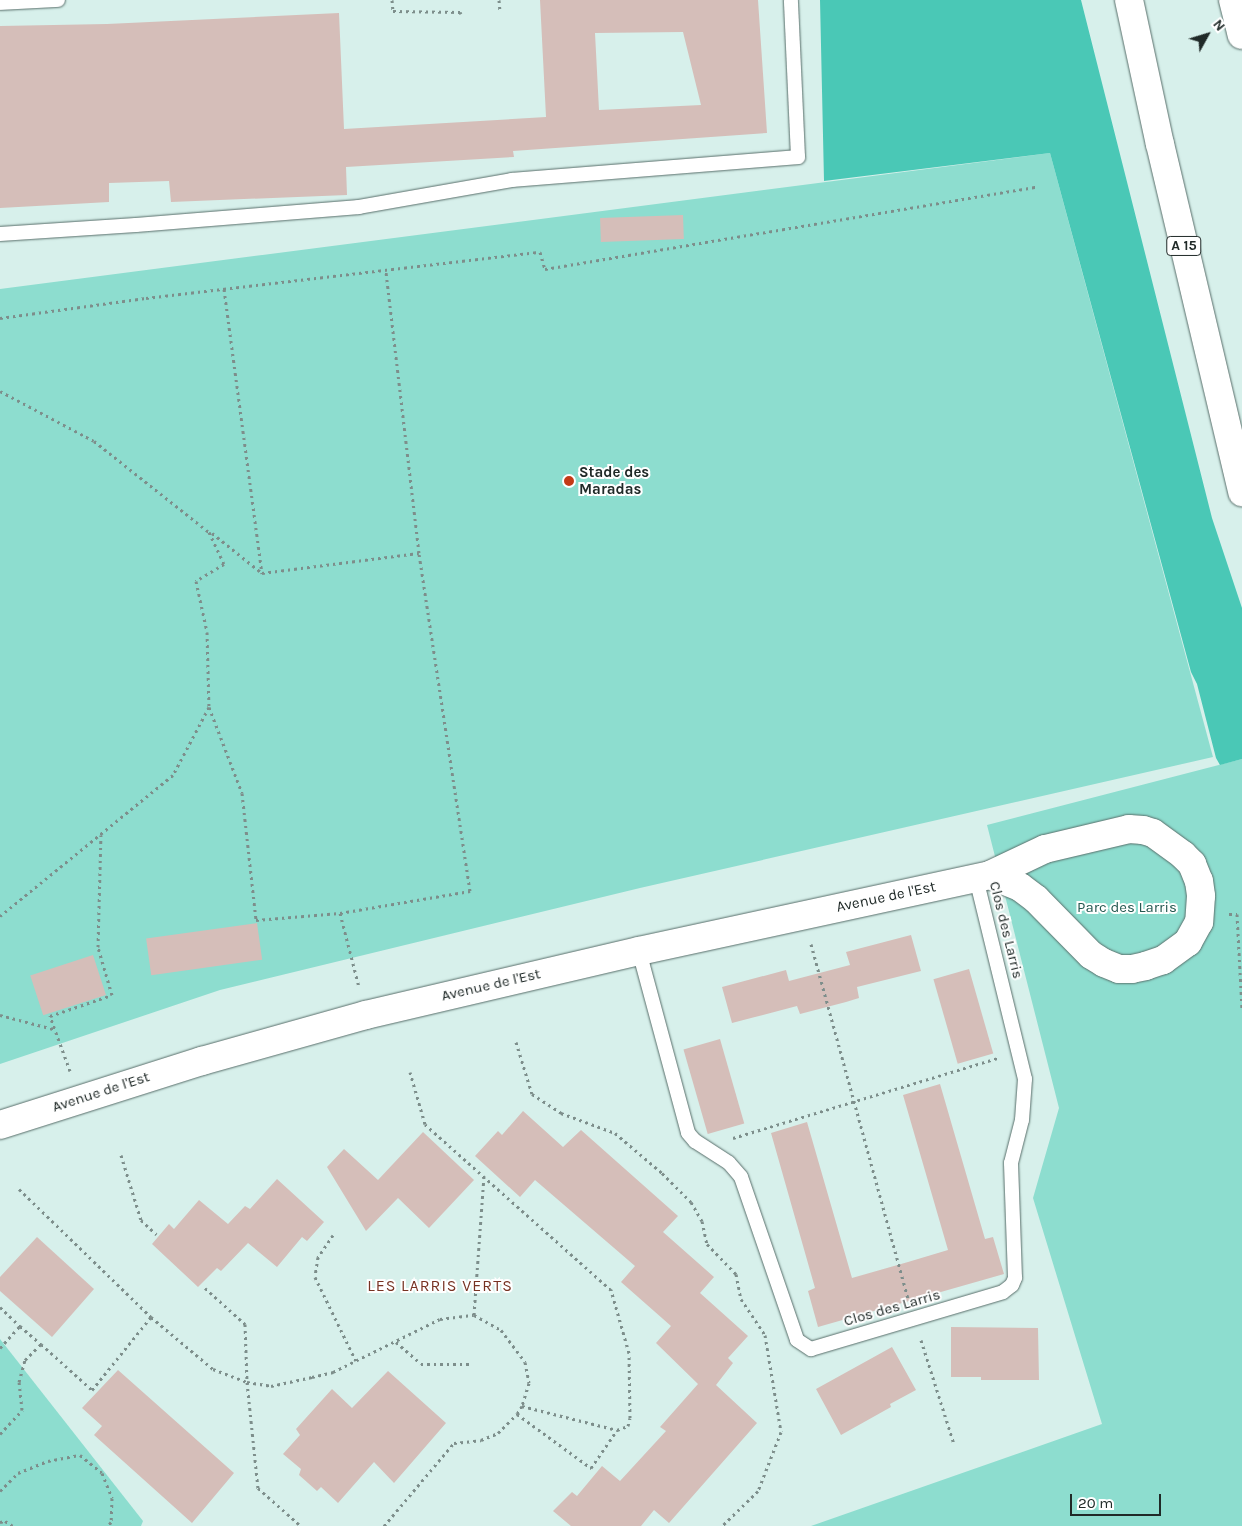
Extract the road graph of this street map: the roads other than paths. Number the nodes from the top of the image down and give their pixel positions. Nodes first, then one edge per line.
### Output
1 (58, 0) edge
2 (791, 0) edge
3 (1129, 0) edge
4 (1233, 0) edge
5 (0, 3) edge
6 (1242, 35) edge
7 (0, 234) edge
8 (1242, 492) edge
9 (983, 876) junction
10 (639, 951) junction
11 (0, 1125) edge

1 - 5 lane
2 - 7 lane
3 - 8 main road, A 15
4 - 6 main road
9 - 9 main road, Avenue de l'Est
9 - 10 main road, Avenue de l'Est
9 - 10 lane, Clos des Larris
10 - 11 main road, Avenue de l'Est

